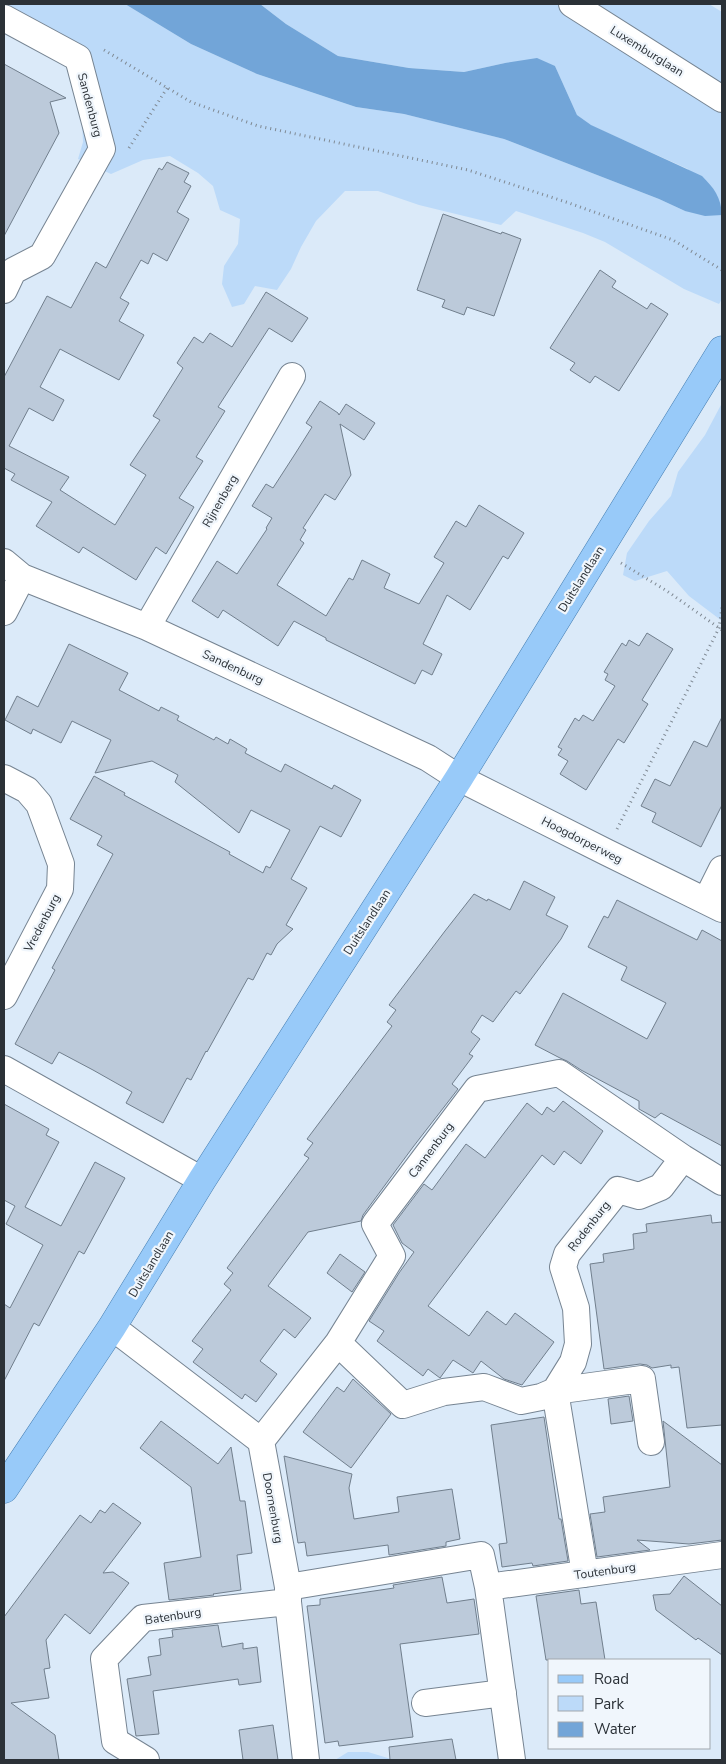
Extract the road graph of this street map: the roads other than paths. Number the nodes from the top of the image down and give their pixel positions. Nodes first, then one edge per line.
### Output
1 (572, 4) edge
2 (4, 18) edge
3 (722, 99) edge
4 (4, 290) edge
5 (722, 350) edge
6 (292, 376) dead end
7 (13, 570) edge
8 (4, 612) edge
9 (147, 627) junction
10 (4, 778) edge
11 (459, 778) junction
12 (722, 868) edge
13 (714, 905) edge
14 (4, 996) edge
15 (4, 1069) edge
16 (683, 1158) junction
17 (202, 1180) junction
18 (722, 1182) edge
19 (112, 1327) junction
20 (338, 1343) junction
21 (555, 1390) junction
22 (261, 1441) junction
23 (651, 1442) dead end
24 (4, 1489) edge
25 (722, 1555) edge
26 (585, 1574) junction
27 (488, 1587) junction
28 (288, 1594) junction
29 (503, 1693) junction
30 (424, 1703) dead end
31 (146, 1760) edge
32 (306, 1760) edge
33 (512, 1760) edge

1 - 3 street, Luxemburglaan
2 - 4 street, Sandenburg
5 - 11 main road, Duitslandlaan
6 - 9 street, Rijnenberg
7 - 8 street
7 - 9 street, Sandenburg
9 - 11 street, Sandenburg
10 - 14 street, Vredenburg
11 - 13 street, Hoogdorperweg
11 - 17 main road, Duitslandlaan
12 - 13 street, Hoogdorperweg
15 - 17 street
16 - 18 street, Cannenburg
16 - 20 street, Cannenburg
16 - 21 street, Rodenburg
17 - 19 main road, Duitslandlaan
19 - 22 street
19 - 24 main road, Duitslandlaan
20 - 21 street
20 - 22 street, Cannenburg
21 - 23 street
21 - 26 street
22 - 28 street, Doornenburg
25 - 26 street, Toutenburg
26 - 27 street, Toutenburg
27 - 28 street
27 - 29 street
28 - 31 street, Batenburg
28 - 32 street, Doornenburg
29 - 30 street
29 - 33 street

